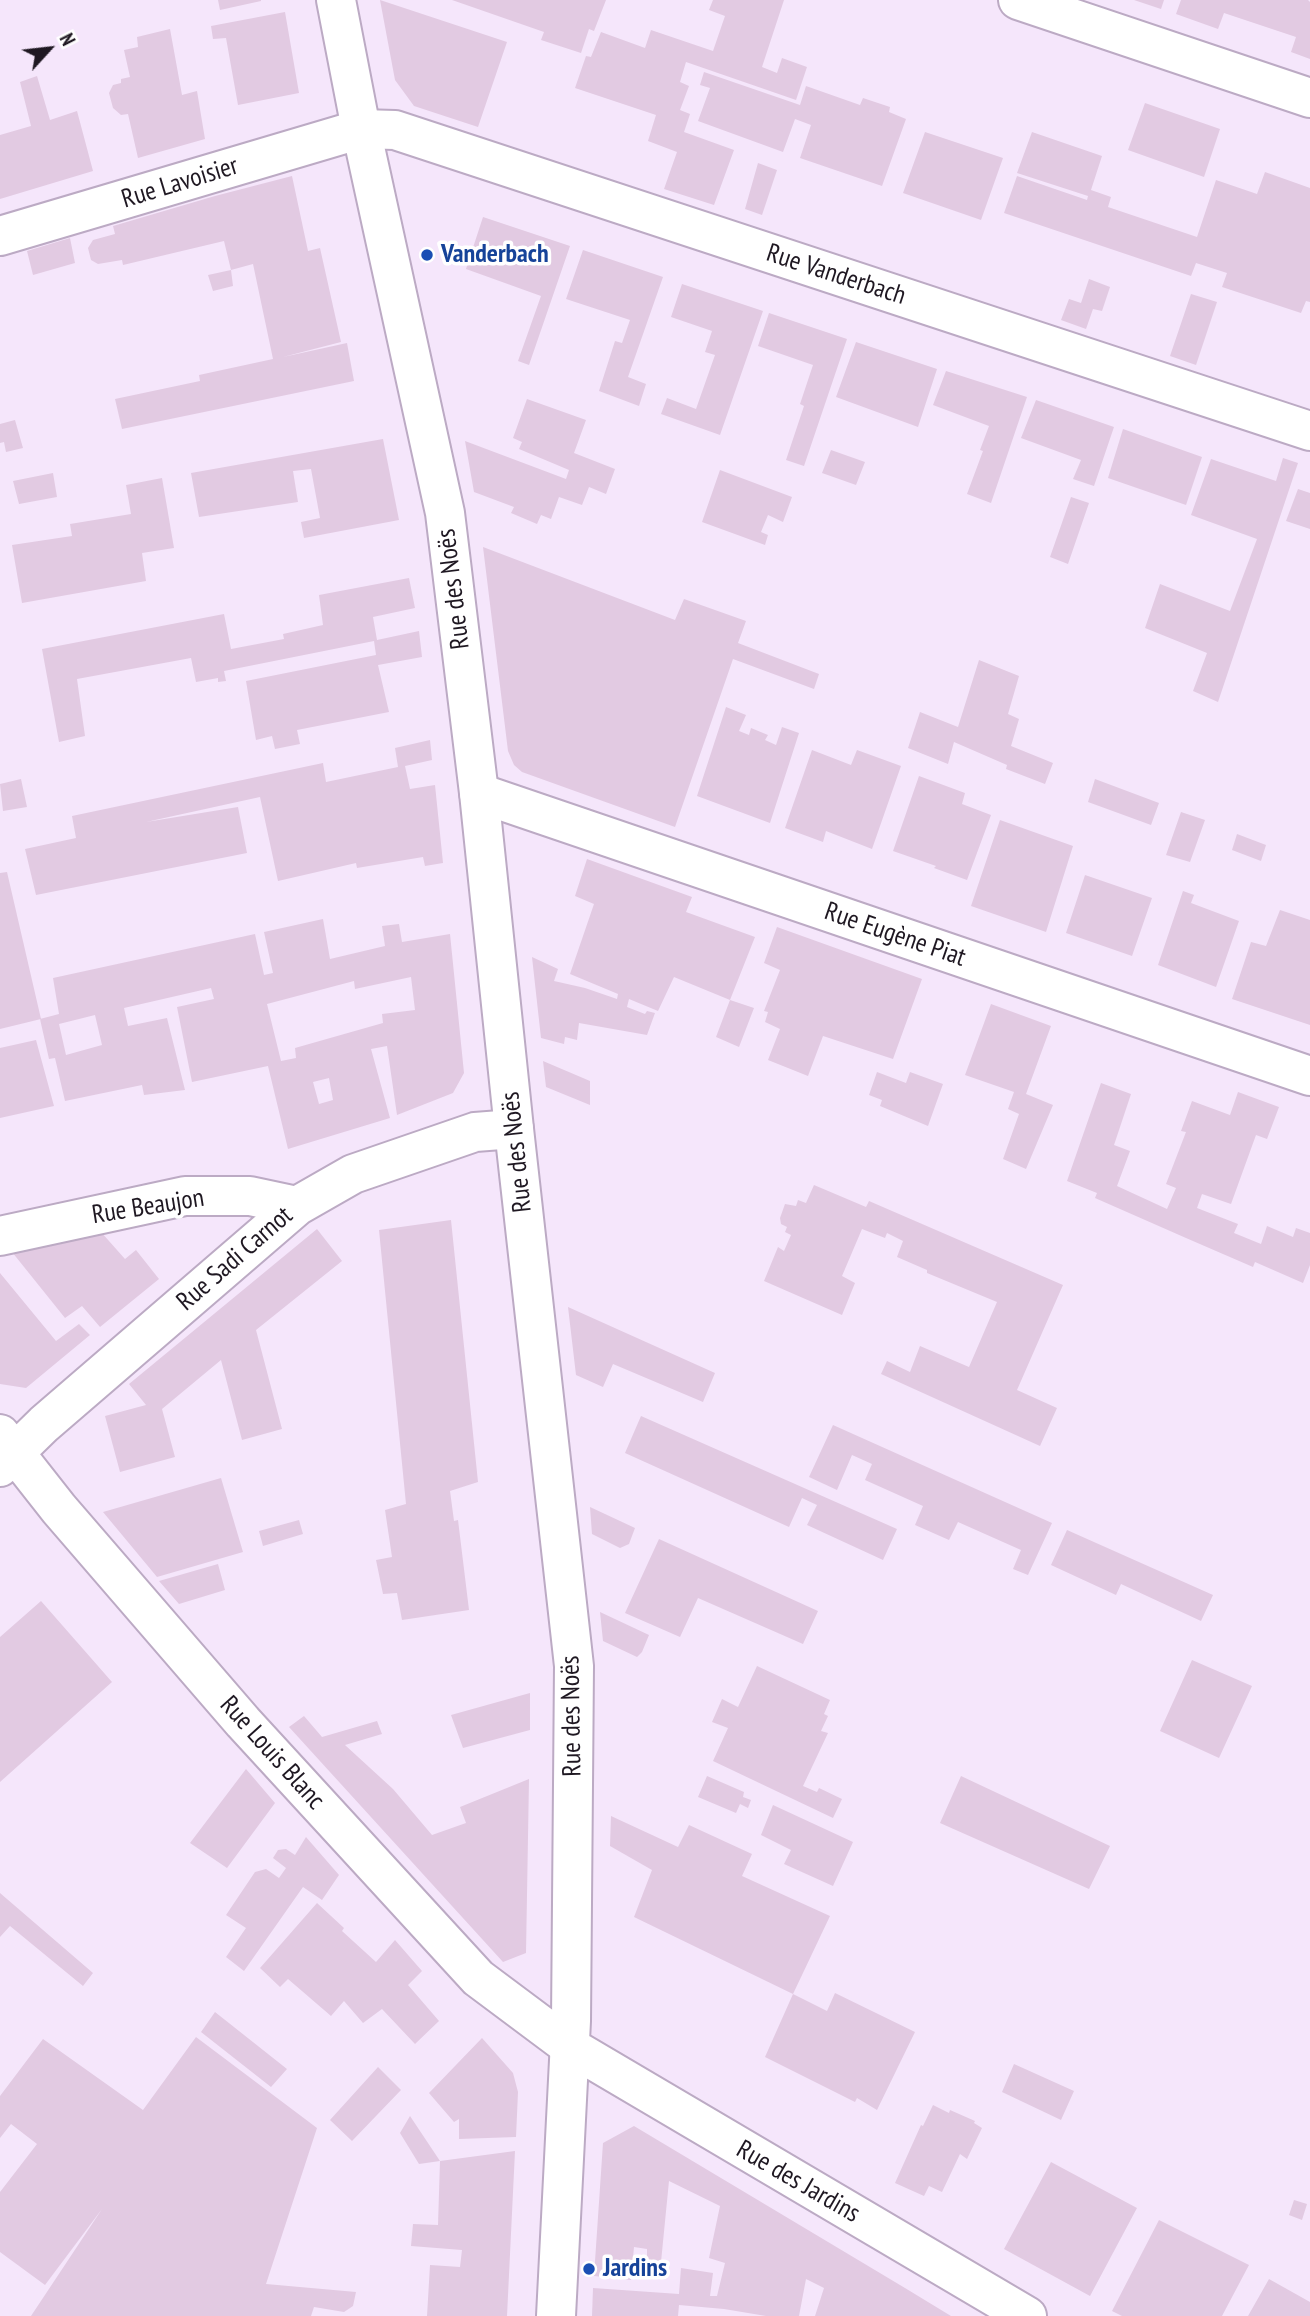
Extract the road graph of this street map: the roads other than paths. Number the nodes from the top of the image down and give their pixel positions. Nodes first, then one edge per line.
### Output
1 (336, 0) edge
2 (1018, 0) edge
3 (1310, 97) edge
4 (361, 129) junction
5 (0, 236) edge
6 (1310, 431) edge
7 (479, 793) junction
8 (1310, 1076) edge
9 (514, 1129) junction
10 (297, 1206) junction
11 (0, 1236) edge
12 (5, 1451) edge
13 (569, 2046) junction
14 (556, 2316) edge
15 (1027, 2316) edge

1 - 4 street, Rue des Noës
2 - 3 street
4 - 5 street, Rue Lavoisier
4 - 6 street, Rue Vanderbach
4 - 7 street, Rue des Noës
7 - 8 street, Rue Eugène Piat
7 - 9 street, Rue des Noës
9 - 10 street, Rue Sadi Carnot
9 - 13 street, Rue des Noës
10 - 11 street, Rue Beaujon
10 - 12 street, Rue Sadi Carnot
12 - 13 street, Rue Louis Blanc
13 - 14 street, Rue des Noës
13 - 15 street, Rue des Jardins

